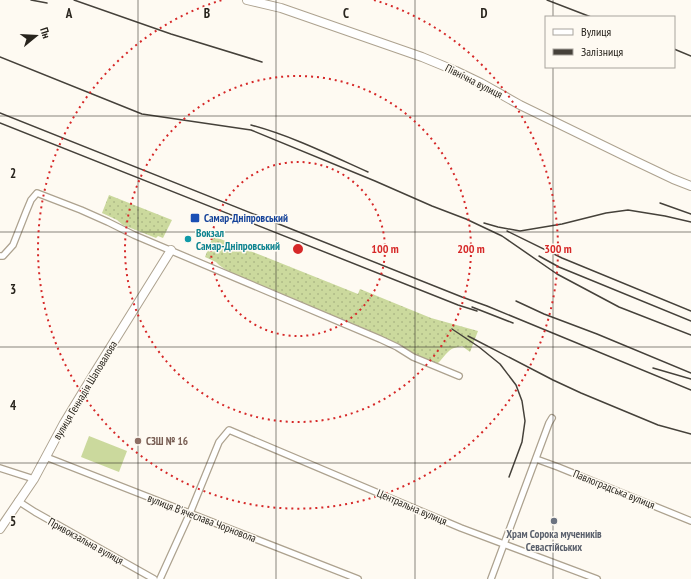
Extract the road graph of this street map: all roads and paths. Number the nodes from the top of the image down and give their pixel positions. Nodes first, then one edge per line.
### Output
1 (247, 0) edge
2 (691, 186) edge
3 (171, 250) junction
4 (0, 256) edge
5 (459, 376) dead end
6 (552, 418) dead end
7 (46, 457) junction
8 (536, 459) junction
9 (0, 468) edge
10 (34, 479) junction
11 (18, 502) junction
12 (190, 513) junction
13 (691, 521) edge
14 (0, 529) edge
15 (504, 544) junction
16 (154, 579) edge
17 (160, 579) edge
18 (358, 579) edge
19 (491, 579) edge
20 (597, 579) edge

1 - 2 street, Північна вулиця
3 - 4 street
3 - 5 street
3 - 7 street, вулиця Геннадія Шаповалова
6 - 8 street
7 - 10 street, вулиця Геннадія Шаповалова
7 - 12 street, вулиця В'ячеслава Чорновола
8 - 13 street, Павлоградська вулиця
8 - 15 street
9 - 10 street
10 - 11 street, вулиця Геннадія Шаповалова
11 - 14 street, вулиця Геннадія Шаповалова
11 - 16 street, Привокзальна вулиця
12 - 15 street, Центральна вулиця
12 - 17 street
12 - 18 street, вулиця В'ячеслава Чорновола
15 - 19 street
15 - 20 street, Центральна вулиця

